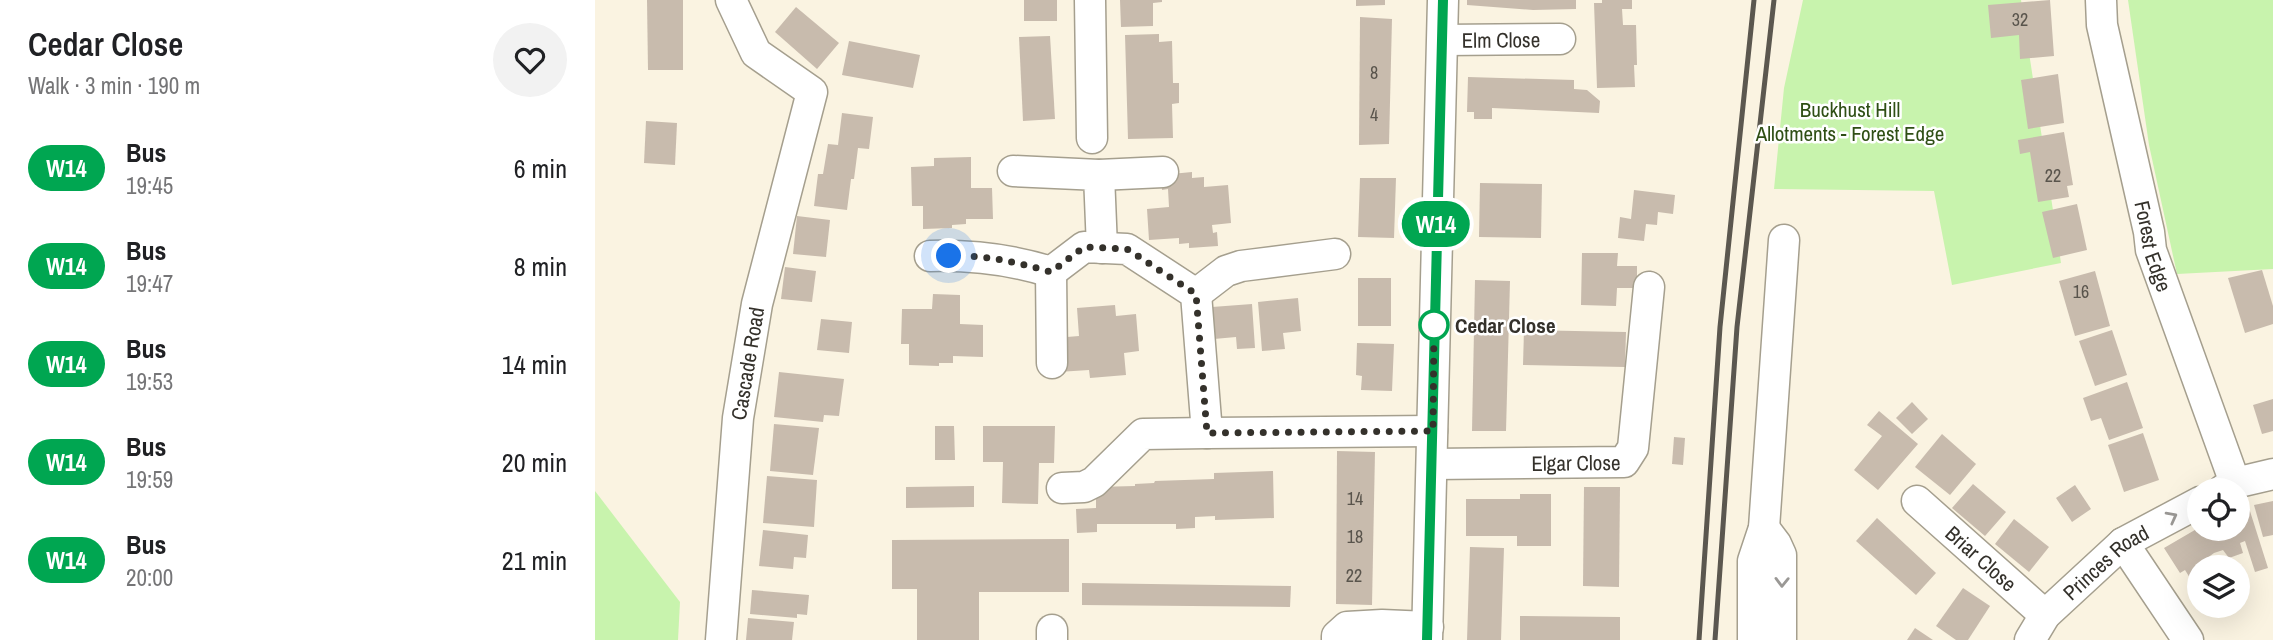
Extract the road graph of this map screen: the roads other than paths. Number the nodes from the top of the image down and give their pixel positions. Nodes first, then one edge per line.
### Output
1 (731, 0) edge
2 (1090, 0) edge
3 (1443, 0) edge
4 (2101, 0) edge
5 (1560, 39) dead end
6 (1443, 40) junction
7 (1092, 138) dead end
8 (1013, 172) dead end
9 (1163, 172) dead end
10 (1098, 175) junction
11 (1784, 240) dead end
12 (1102, 248) junction
13 (1335, 254) dead end
14 (930, 256) dead end
15 (1051, 272) junction
16 (1649, 288) dead end
17 (1196, 294) junction
18 (1052, 363) dead end
19 (1433, 431) junction
20 (1207, 433) junction
21 (1431, 464) junction
22 (2273, 474) edge
23 (2226, 478) edge
24 (2250, 481) edge
25 (1062, 488) dead end
26 (1917, 501) dead end
27 (2187, 509) edge
28 (1764, 528) junction
29 (2123, 543) junction
30 (2045, 615) junction
31 (1427, 634) edge
32 (721, 640) edge
33 (1336, 640) edge
34 (1753, 640) edge
35 (1781, 640) edge
36 (2030, 640) edge
37 (2188, 640) edge

1 - 32 street, Cascade Road
2 - 7 street
3 - 6 street
4 - 23 street, Forest Edge
5 - 6 street, Elm Close
6 - 19 street
8 - 10 street
9 - 10 street
10 - 12 street
11 - 28 street
12 - 15 street
12 - 17 street
13 - 17 street
14 - 15 street
15 - 18 street
16 - 21 street, Elgar Close
17 - 20 street
19 - 20 street
19 - 21 street
20 - 25 street
21 - 31 street
22 - 24 street
26 - 30 street, Briar Close
29 -> 27 street, Princes Road
28 - 34 street
28 -> 35 street
29 - 30 street, Princes Road
29 - 37 street
30 - 36 street, Princes Road
31 - 33 street

